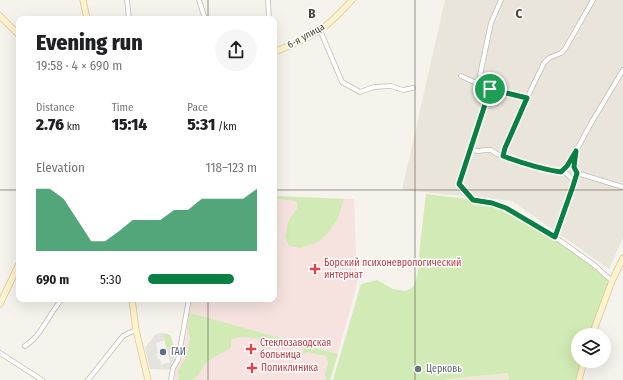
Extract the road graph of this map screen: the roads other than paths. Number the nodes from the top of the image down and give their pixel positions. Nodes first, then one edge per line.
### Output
1 (83, 0) edge
2 (127, 0) edge
3 (199, 0) edge
4 (268, 0) edge
5 (352, 0) edge
6 (501, 0) edge
7 (592, 0) edge
8 (0, 16) edge
9 (86, 16) edge
10 (130, 16) edge
11 (204, 16) edge
12 (269, 16) edge
13 (320, 30) junction
14 (16, 32) edge
15 (277, 51) edge
16 (623, 70) edge
17 (461, 76) dead end
18 (413, 88) dead end
19 (490, 89) junction
20 (527, 98) junction
21 (470, 150) junction
22 (576, 151) junction
23 (503, 156) junction
24 (561, 172) junction
25 (577, 173) junction
26 (574, 181) junction
27 (623, 187) edge
28 (555, 237) junction
29 (623, 258) edge
30 (16, 270) edge
31 (612, 281) junction
32 (60, 302) edge
33 (132, 302) edge
34 (188, 302) edge
35 (0, 304) edge
36 (595, 328) edge
37 (136, 330) junction
38 (25, 346) dead end
39 (0, 354) edge
40 (582, 368) edge
41 (42, 380) edge
42 (88, 380) edge
43 (148, 380) edge
44 (172, 380) edge
45 (578, 380) edge

1 - 9 street
2 - 10 street
3 - 11 street
4 - 12 street
5 - 13 street, 6-я улица
6 - 19 street
7 - 20 street
8 - 14 street
13 - 15 street, 6-я улица
13 - 18 street
16 - 22 street
17 - 19 street
19 - 20 street
19 - 21 street
20 - 23 street
21 - 23 street
21 - 28 street
22 - 24 street
22 - 25 street
23 - 24 street
24 - 26 street
25 - 26 street
25 - 27 street
26 - 28 street
28 - 31 street
29 - 31 street
30 - 35 street
31 - 36 street
32 - 38 street
33 - 37 street
34 - 44 street
37 - 42 street
37 - 43 street
39 - 41 street
40 - 45 street

